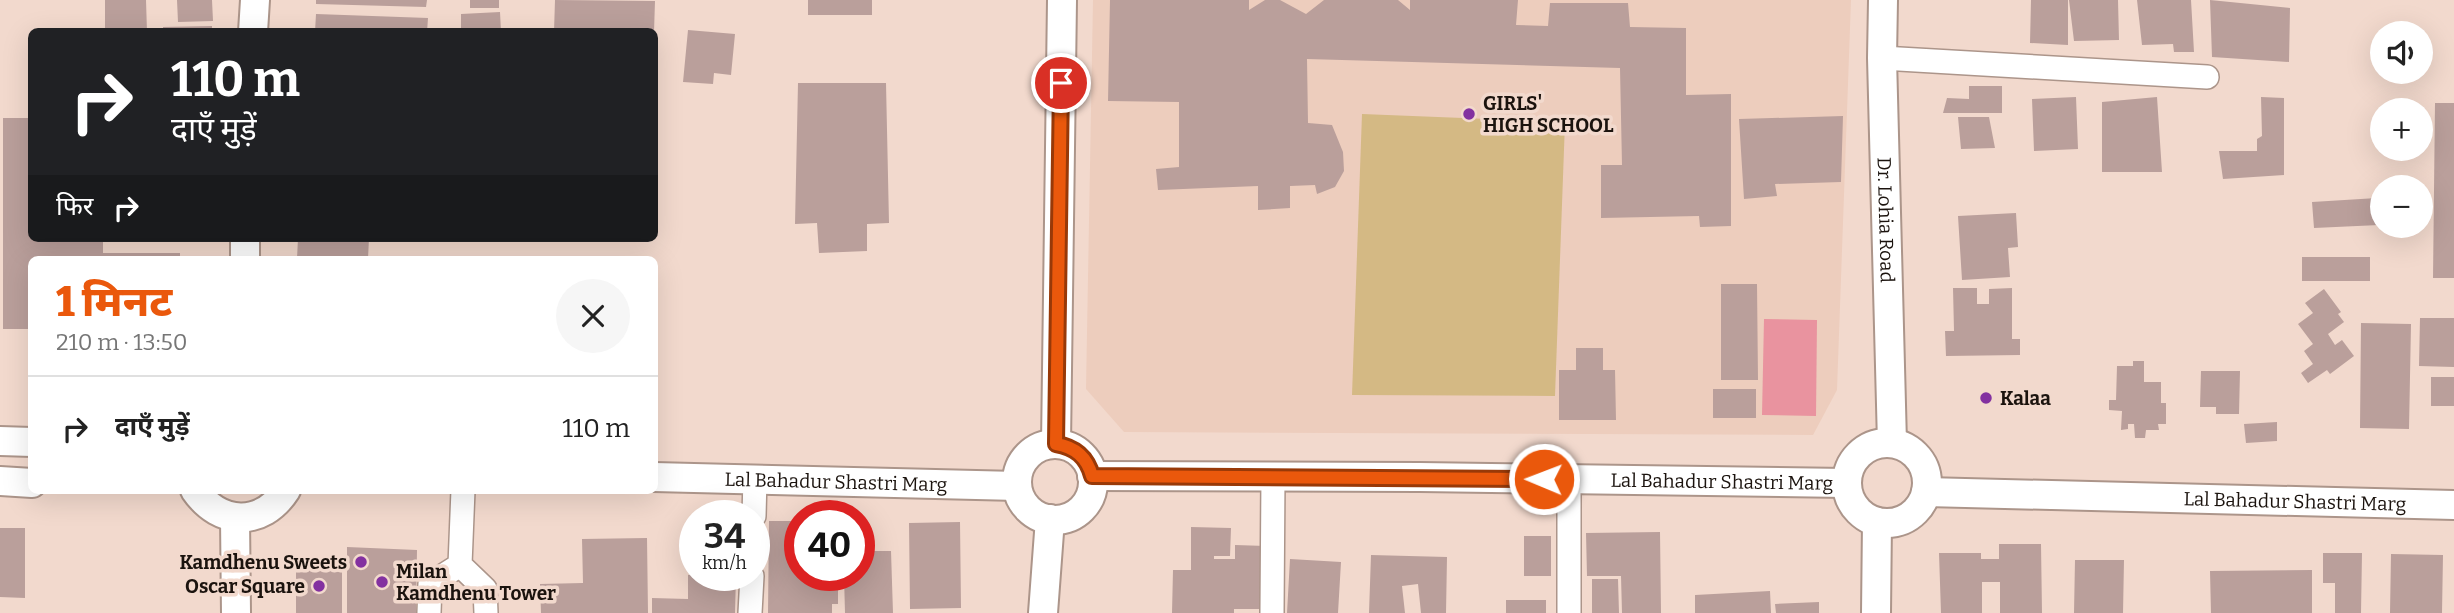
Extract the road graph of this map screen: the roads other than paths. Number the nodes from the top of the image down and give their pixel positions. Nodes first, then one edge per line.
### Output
1 (255, 0) edge
2 (1062, 0) edge
3 (1883, 0) edge
4 (253, 28) edge
5 (1882, 58) junction
6 (2207, 78) dead end
7 (0, 441) edge
8 (28, 442) edge
9 (1892, 443) junction
10 (1056, 444) junction
11 (1092, 476) junction
12 (658, 477) edge
13 (1273, 477) junction
14 (755, 478) junction
15 (1569, 480) junction
16 (0, 481) edge
17 (28, 482) edge
18 (1846, 483) junction
19 (1017, 486) junction
20 (1926, 492) junction
21 (198, 494) edge
22 (283, 494) edge
23 (463, 494) edge
24 (754, 500) edge
25 (2454, 505) edge
26 (235, 518) junction
27 (1050, 519) junction
28 (1877, 522) junction
29 (460, 565) junction
30 (751, 591) edge
31 (236, 613) edge
32 (429, 613) edge
33 (486, 613) edge
34 (750, 613) edge
35 (1043, 613) edge
36 (1272, 613) edge
37 (1569, 613) edge
38 (1876, 613) edge

1 - 4 street
2 - 10 street
3 - 5 street, Dr. Lohia Road
5 - 6 street
5 - 9 street, Dr. Lohia Road
7 - 8 street
9 - 18 street
9 - 20 street
10 - 11 street
10 - 19 street
11 - 13 street, Lal Bahadur Shastri Marg
11 - 27 street
12 - 14 street, Lal Bahadur Shastri Marg
13 - 15 street, Lal Bahadur Shastri Marg
13 - 36 street
14 - 19 street, Lal Bahadur Shastri Marg
14 - 24 street
15 - 18 street, Lal Bahadur Shastri Marg
15 - 37 street
16 - 17 street
18 - 28 street
19 - 27 street
20 - 25 street, Lal Bahadur Shastri Marg
20 - 28 street
21 - 26 street
22 - 26 street
23 - 29 street
26 - 31 street
27 - 35 street
28 - 38 street
29 - 32 street
29 - 33 street
30 - 34 street

